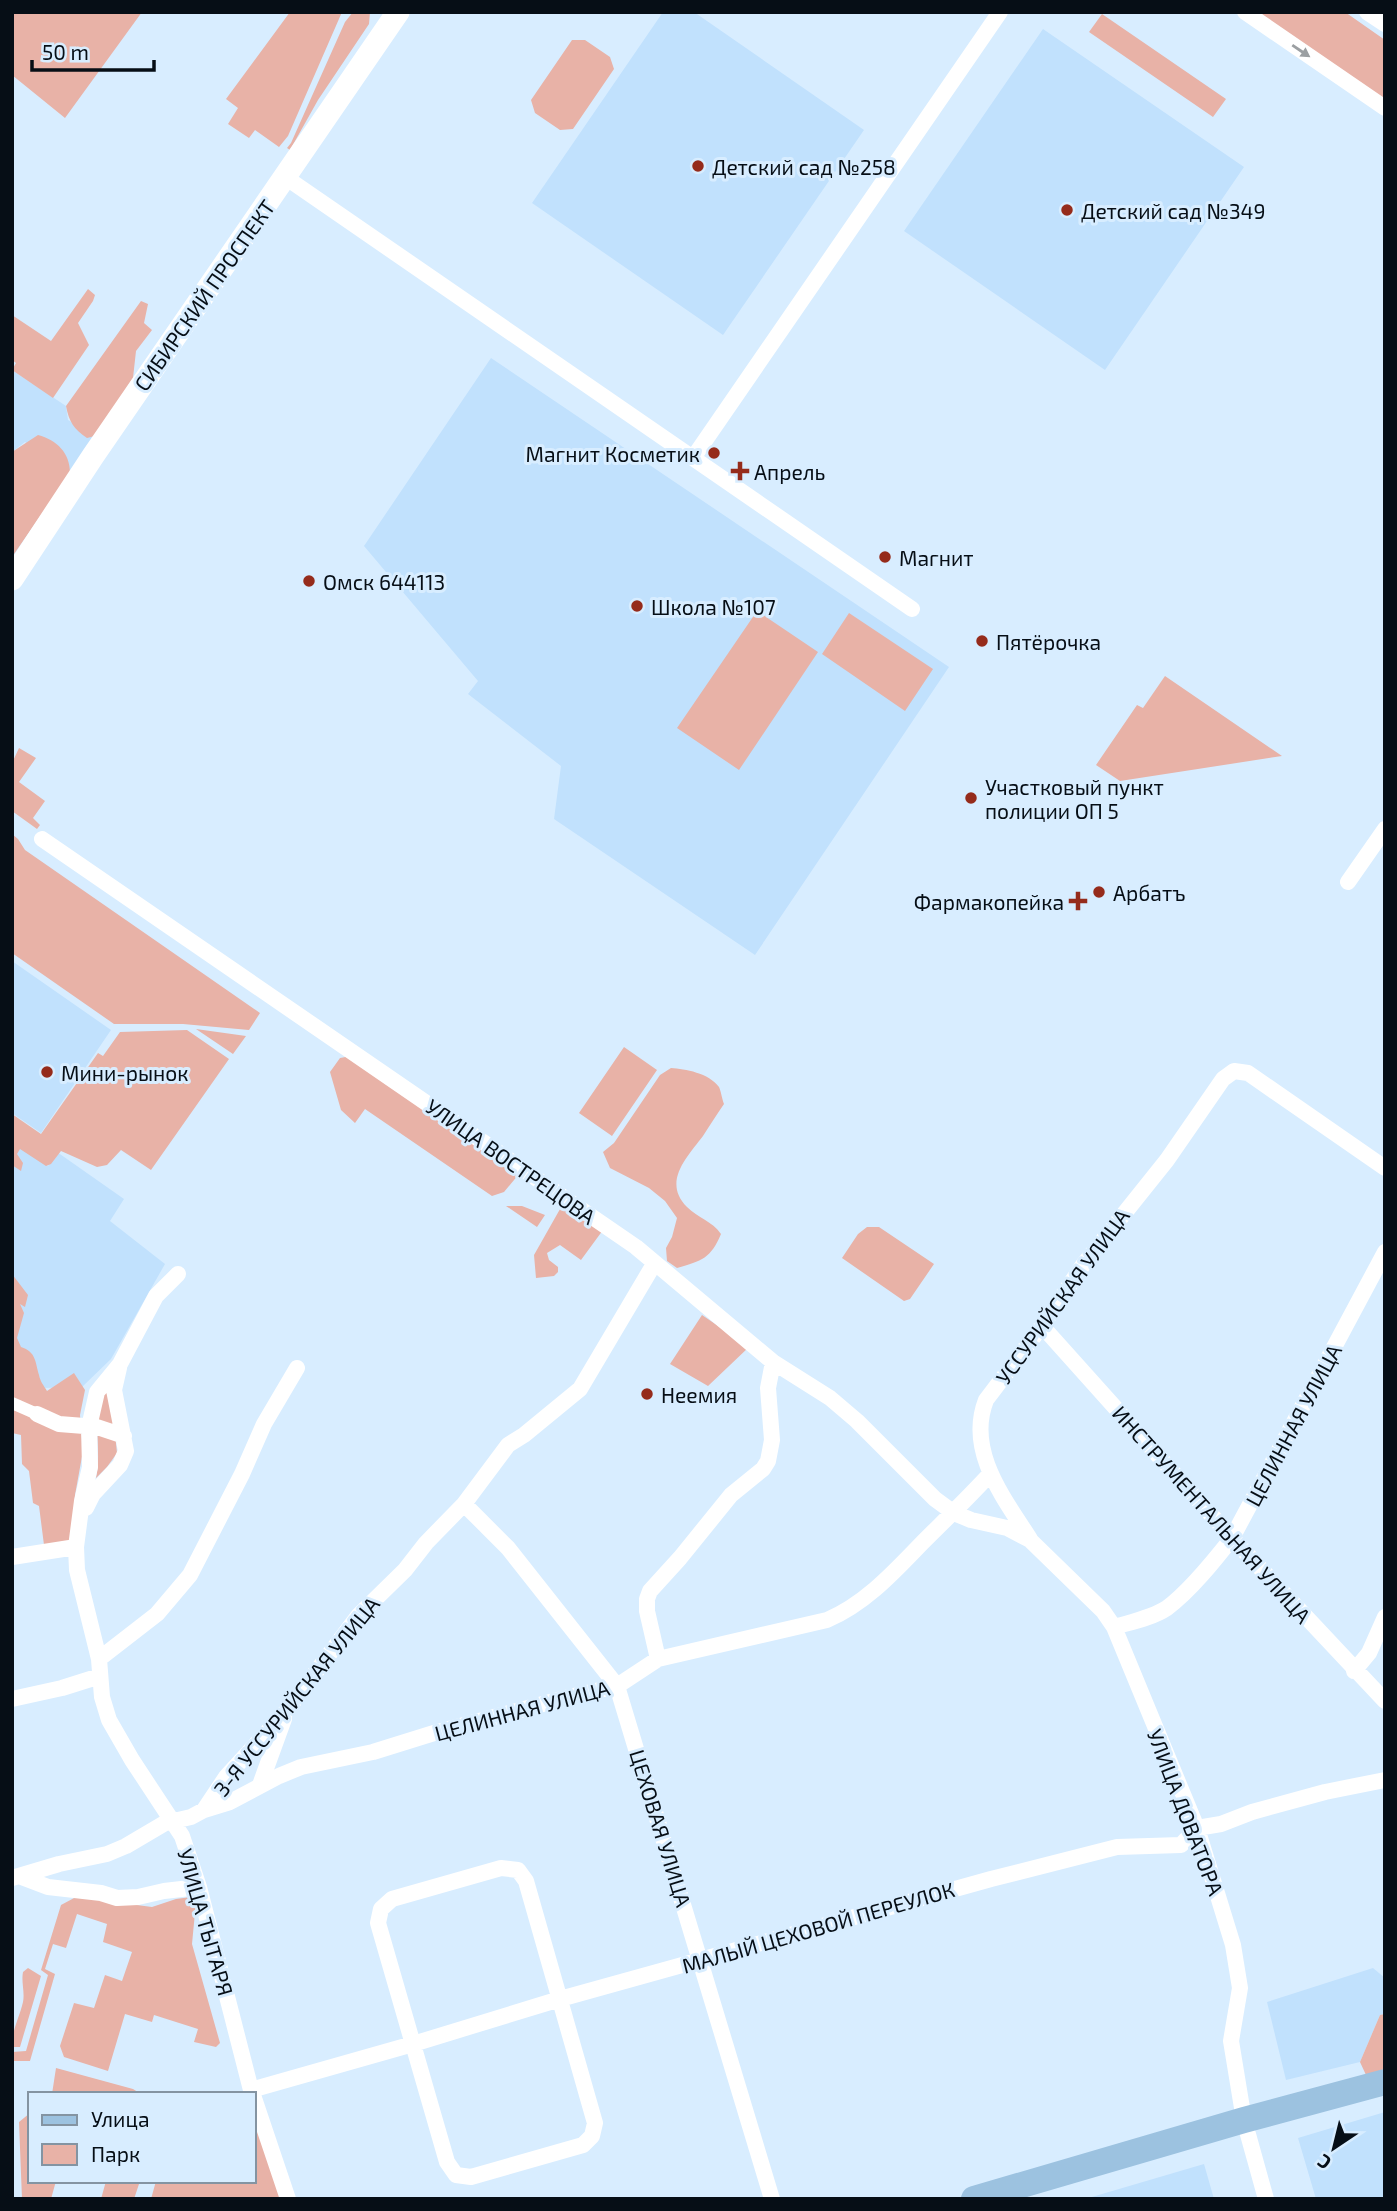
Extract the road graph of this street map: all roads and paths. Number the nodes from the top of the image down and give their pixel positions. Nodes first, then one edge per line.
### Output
1 (398, 12) edge
2 (1000, 12) edge
3 (1245, 12) edge
4 (1367, 12) edge
5 (1385, 24) edge
6 (1385, 108) edge
7 (285, 177) junction
8 (692, 458) junction
9 (12, 579) edge
10 (912, 609) dead end
11 (1385, 829) edge
12 (43, 839) dead end
13 (1348, 882) dead end
14 (1385, 1168) edge
15 (1385, 1252) edge
16 (654, 1264) junction
17 (178, 1274) dead end
18 (1042, 1326) junction
19 (773, 1362) junction
20 (120, 1364) junction
21 (297, 1368) dead end
22 (12, 1403) edge
23 (37, 1414) joint
24 (89, 1427) junction
25 (124, 1436) junction
26 (990, 1474) junction
27 (464, 1504) junction
28 (954, 1513) junction
29 (80, 1520) junction
30 (1232, 1538) junction
31 (1030, 1540) junction
32 (76, 1547) junction
33 (12, 1557) edge
34 (1385, 1617) edge
35 (1114, 1627) junction
36 (658, 1659) junction
37 (99, 1660) junction
38 (1354, 1671) junction
39 (100, 1676) junction
40 (618, 1686) junction
41 (12, 1699) edge
42 (1385, 1701) edge
43 (288, 1709) junction
44 (1385, 1780) edge
45 (260, 1785) junction
46 (204, 1810) junction
47 (173, 1822) junction
48 (1197, 1829) junction
49 (16, 1877) edge
50 (199, 1887) junction
51 (701, 1959) junction
52 (559, 1999) junction
53 (413, 2044) junction
54 (1385, 2082) edge
55 (251, 2092) edge
56 (256, 2093) edge
57 (256, 2106) edge
58 (1244, 2120) junction
59 (288, 2199) edge
60 (772, 2199) edge
61 (974, 2199) edge
62 (1266, 2199) edge

1 - 7 main road, СИБИРСКИЙ ПРОСПЕКТ
2 - 8 street
3 -> 6 street
4 - 5 street
7 - 8 street
7 - 9 main road, СИБИРСКИЙ ПРОСПЕКТ
8 - 10 street
11 - 13 street
12 - 16 street, УЛИЦА ВОСТРЕЦОВА
14 - 18 street, УССУРИЙСКАЯ УЛИЦА
15 - 30 street, ЦЕЛИННАЯ УЛИЦА
16 - 19 street, УЛИЦА ВОСТРЕЦОВА
16 - 27 street, 3-Я УССУРИЙСКАЯ УЛИЦА
17 - 20 street, УЛИЦА ТЫТАРЯ
18 - 26 street, УССУРИЙСКАЯ УЛИЦА
18 - 30 street, ИНСТРУМЕНТАЛЬНАЯ УЛИЦА
19 - 28 street, УЛИЦА ВОСТРЕЦОВА
19 - 36 street
20 - 24 street, УЛИЦА ТЫТАРЯ
20 - 25 street, УЛИЦА ТЫТАРЯ
21 - 37 street
22 - 23 street
23 - 24 street
24 - 25 street
24 - 29 street, УЛИЦА ТЫТАРЯ
25 - 29 street, УЛИЦА ТЫТАРЯ
26 - 28 street, ЦЕЛИННАЯ УЛИЦА
26 - 31 street, УССУРИЙСКАЯ УЛИЦА
27 - 40 street, ЦЕХОВАЯ УЛИЦА
27 - 43 street, 3-Я УССУРИЙСКАЯ УЛИЦА
28 - 31 street, УЛИЦА ДОВАТОРА
28 - 36 street, ЦЕЛИННАЯ УЛИЦА
29 - 32 street, УЛИЦА ТЫТАРЯ
30 - 35 street, ЦЕЛИННАЯ УЛИЦА
30 - 38 street, ИНСТРУМЕНТАЛЬНАЯ УЛИЦА
31 - 35 street, УЛИЦА ДОВАТОРА
32 - 33 street
32 - 37 street, УЛИЦА ТЫТАРЯ
34 - 38 street
35 - 48 street, УЛИЦА ДОВАТОРА
36 - 40 street, ЦЕЛИННАЯ УЛИЦА
37 - 39 street, УЛИЦА ТЫТАРЯ
38 - 42 street, ИНСТРУМЕНТАЛЬНАЯ УЛИЦА
39 - 41 street
39 - 47 street, УЛИЦА ТЫТАРЯ
40 - 45 street, ЦЕЛИННАЯ УЛИЦА
40 - 51 street, ЦЕХОВАЯ УЛИЦА
43 - 45 street
43 - 46 street, 3-Я УССУРИЙСКАЯ УЛИЦА
44 - 48 street, МАЛЫЙ ЦЕХОВОЙ ПЕРЕУЛОК
45 - 46 street, ЦЕЛИННАЯ УЛИЦА
46 - 47 street, ЦЕЛИННАЯ УЛИЦА
47 - 49 street, ЦЕЛИННАЯ УЛИЦА
47 - 50 street, УЛИЦА ТЫТАРЯ
48 - 51 street, МАЛЫЙ ЦЕХОВОЙ ПЕРЕУЛОК
48 - 58 street, УЛИЦА ДОВАТОРА
49 - 50 street
50 - 55 street, УЛИЦА ТЫТАРЯ
51 - 52 street, МАЛЫЙ ЦЕХОВОЙ ПЕРЕУЛОК
51 - 60 street, ЦЕХОВАЯ УЛИЦА
52 - 53 street, МАЛЫЙ ЦЕХОВОЙ ПЕРЕУЛОК
52 - 53 street
52 - 53 street
53 - 56 street, МАЛЫЙ ЦЕХОВОЙ ПЕРЕУЛОК
54 - 58 main road
57 - 59 street, УЛИЦА ТЫТАРЯ
58 - 61 main road
58 - 62 street, УЛИЦА ДОВАТОРА

